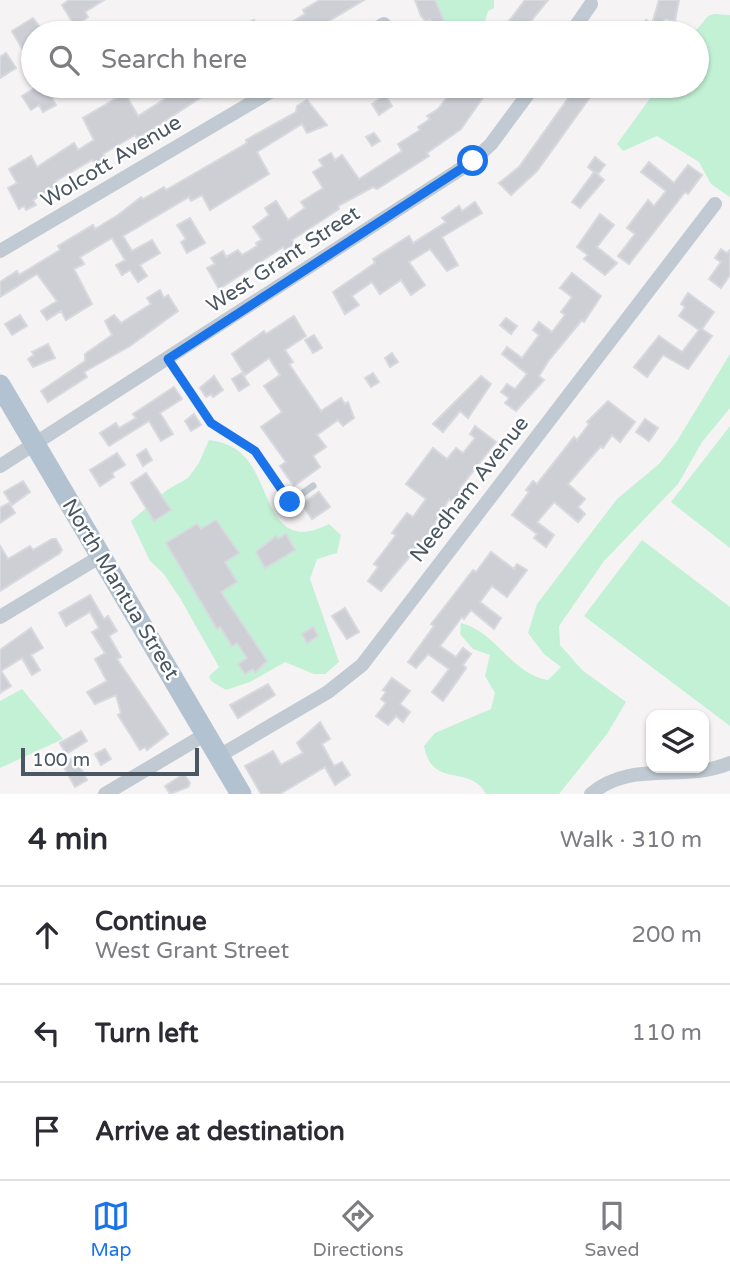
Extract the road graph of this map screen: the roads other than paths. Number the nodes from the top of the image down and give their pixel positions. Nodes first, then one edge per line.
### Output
1 (592, 4) dead end
2 (580, 21) edge
3 (260, 98) edge
4 (525, 98) edge
5 (715, 204) dead end
6 (0, 251) edge
7 (168, 359) junction
8 (0, 385) edge
9 (35, 445) junction
10 (0, 466) edge
11 (313, 486) dead end
12 (101, 556) junction
13 (0, 617) edge
14 (206, 734) junction
15 (219, 755) junction
16 (730, 763) edge
17 (105, 794) edge
18 (241, 794) edge
19 (591, 794) edge

1 - 2 street
3 - 6 street, Wolcott Avenue
4 - 7 street, West Grant Street
5 - 15 street, Needham Avenue
7 - 9 street, West Grant Street
7 - 11 lane
8 - 9 main road, North Mantua Street
9 - 10 street, West Grant Street
9 - 12 main road, North Mantua Street
12 - 13 street
12 - 14 main road, North Mantua Street
14 - 15 main road, North Mantua Street
14 - 17 street
15 - 18 main road, North Mantua Street
16 - 19 street

